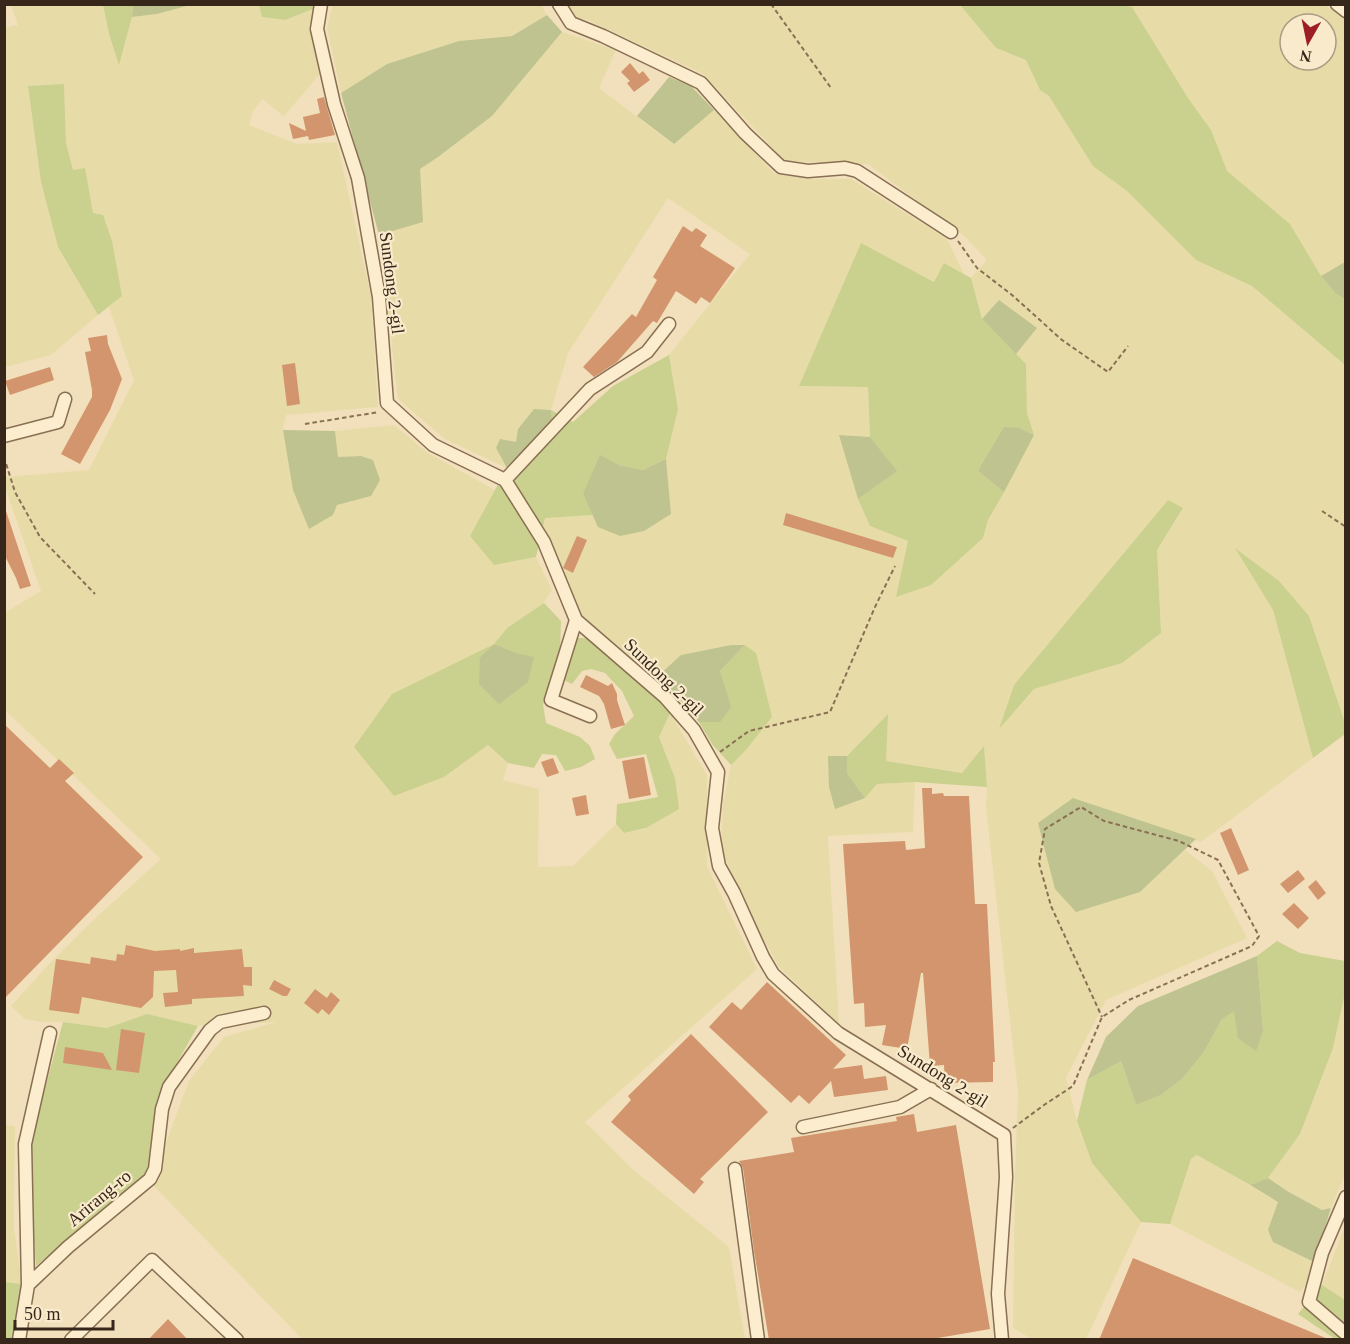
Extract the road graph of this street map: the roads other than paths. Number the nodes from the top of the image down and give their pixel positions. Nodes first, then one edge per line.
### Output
1 (321, 4) edge
2 (558, 4) edge
3 (1336, 4) edge
4 (1346, 11) edge
5 (951, 232) road end
6 (669, 324) dead end
7 (64, 399) dead end
8 (4, 436) edge
9 (505, 480) junction
10 (576, 620) junction
11 (590, 716) dead end
12 (264, 1013) dead end
13 (50, 1033) dead end
14 (931, 1089) junction
15 (803, 1127) dead end
16 (735, 1169) dead end
17 (1346, 1197) edge
18 (28, 1285) junction
19 (1346, 1334) edge
20 (19, 1340) edge
21 (71, 1340) edge
22 (237, 1340) edge
23 (758, 1340) edge
24 (1002, 1340) edge

1 - 9 street, Sundong 2-gil
2 - 5 street
3 - 4 street
6 - 9 street
7 - 8 street
9 - 10 street, Sundong 2-gil
10 - 11 street
10 - 14 street, Sundong 2-gil
12 - 18 street, Arirang-ro
13 - 18 street
14 - 15 street
14 - 24 street, Sundong 2-gil
16 - 23 street
17 - 19 street
18 - 20 street
21 - 22 street

